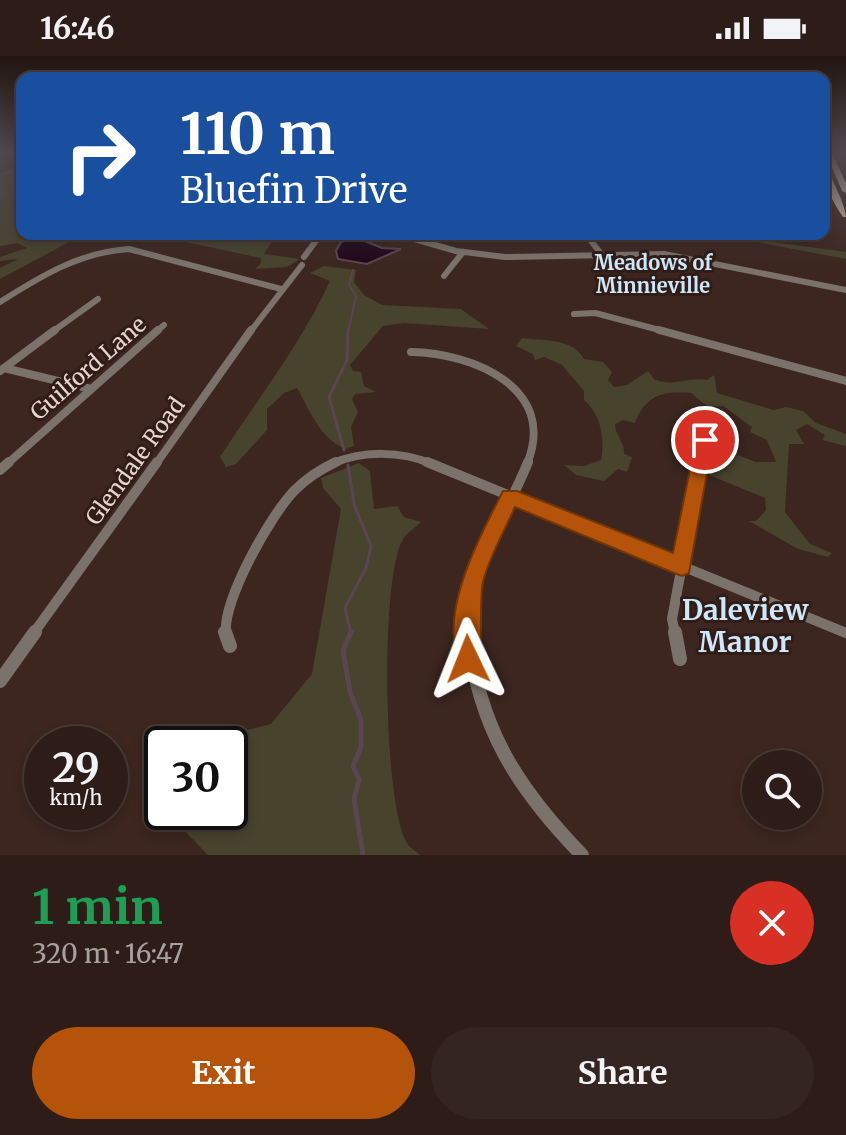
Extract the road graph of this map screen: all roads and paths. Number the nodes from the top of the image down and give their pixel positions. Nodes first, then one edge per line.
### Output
1 (832, 190) edge
2 (846, 215) edge
3 (317, 240) edge
4 (419, 240) edge
5 (590, 240) edge
6 (463, 252) junction
7 (601, 254) junction
8 (444, 276) dead end
9 (281, 289) junction
10 (846, 290) edge
11 (98, 299) dead end
12 (0, 302) edge
13 (574, 314) dead end
14 (164, 325) dead end
15 (411, 352) dead end
16 (2, 369) edge
17 (846, 381) edge
18 (91, 389) junction
19 (705, 440) dead end
20 (0, 470) edge
21 (510, 496) junction
22 (682, 566) junction
23 (846, 633) edge
24 (230, 646) dead end
25 (680, 659) dead end
26 (0, 681) edge
27 (582, 855) edge

1 - 2 main road
3 - 9 street, Glendale Road
4 - 6 street
5 - 7 street
6 - 7 street
6 - 8 street
7 - 10 street
9 - 12 street
9 - 26 street, Glendale Road
11 - 16 street
13 - 17 street
14 - 18 street, Guilford Lane
15 - 21 street
16 - 18 street
18 - 20 street, Guilford Lane
19 - 22 street
21 - 22 street
21 - 24 street
21 - 27 street
22 - 23 street
22 - 25 street

